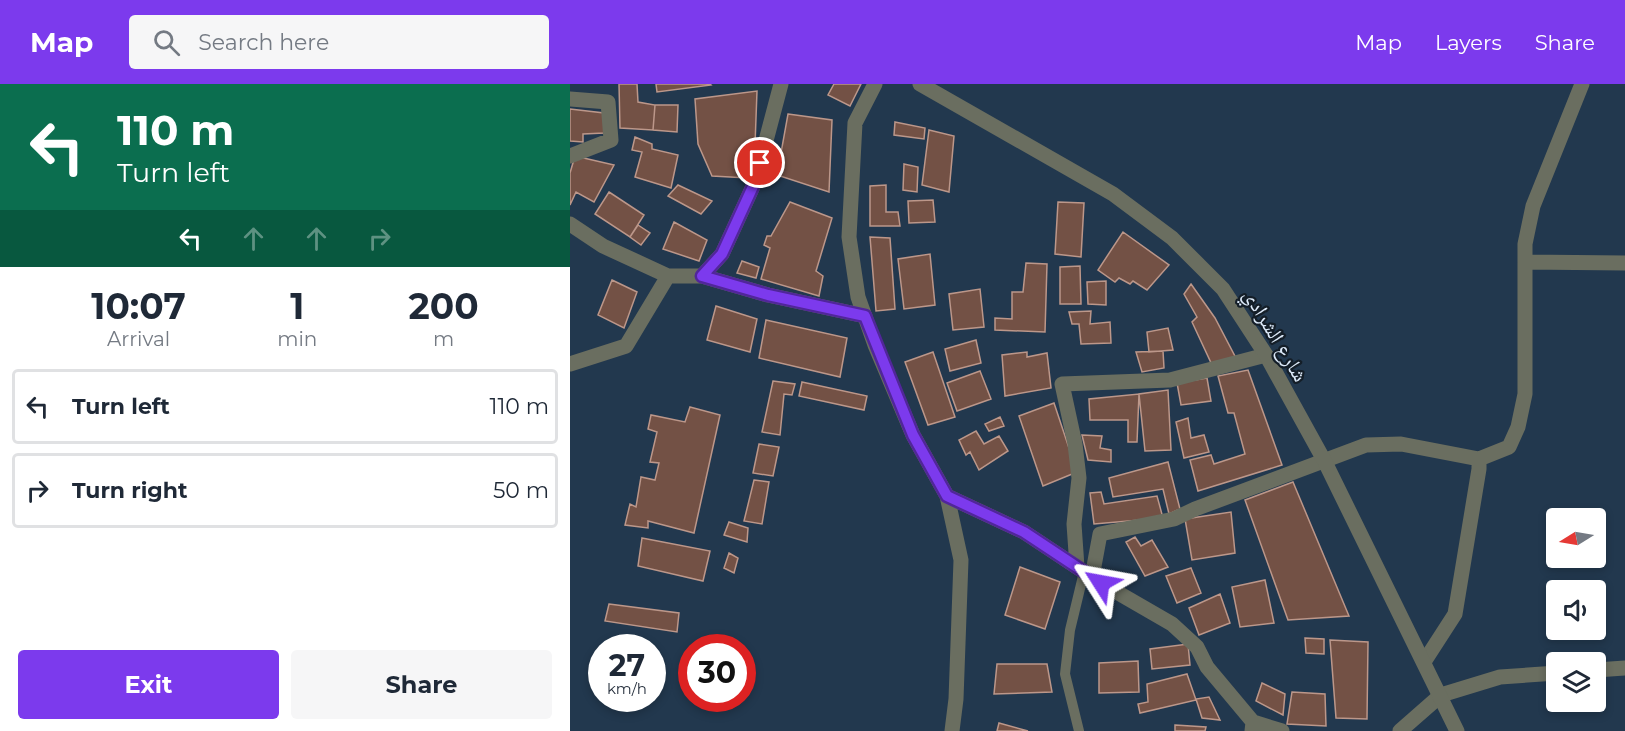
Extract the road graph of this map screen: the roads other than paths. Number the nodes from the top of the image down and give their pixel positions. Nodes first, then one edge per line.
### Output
1 (782, 84) edge
2 (875, 84) edge
3 (920, 84) edge
4 (1582, 84) edge
5 (570, 99) edge
6 (570, 156) edge
7 (570, 224) edge
8 (1525, 262) junction
9 (1625, 263) edge
10 (668, 276) junction
11 (702, 276) junction
12 (865, 316) junction
13 (1266, 355) junction
14 (570, 364) edge
15 (1479, 459) junction
16 (1324, 462) junction
17 (947, 496) junction
18 (1084, 572) junction
19 (1424, 662) junction
20 (1625, 668) edge
21 (1606, 669) edge
22 (1546, 674) edge
23 (1441, 695) junction
24 (1253, 727) edge
25 (952, 731) edge
26 (1079, 731) edge
27 (1282, 731) edge
28 (1400, 731) edge
29 (1457, 731) edge

1 - 11 street
2 - 12 street
3 - 13 street, شارع الشرادي
4 - 8 street
5 - 6 street
7 - 10 street
8 - 9 street
8 - 15 street
10 - 11 street
10 - 14 street
11 - 12 street
12 - 17 street
13 - 16 street, شارع الشرادي
13 - 18 street
15 - 16 street
15 - 19 street
16 - 18 street
16 - 19 street, شارع الشرادي
17 - 18 street
17 - 25 street
18 - 24 street
18 - 26 lane
19 - 23 street, شارع الشرادي
20 - 21 street
22 - 23 street
23 - 28 street
23 - 29 street, شارع الشرادي
24 - 27 street

